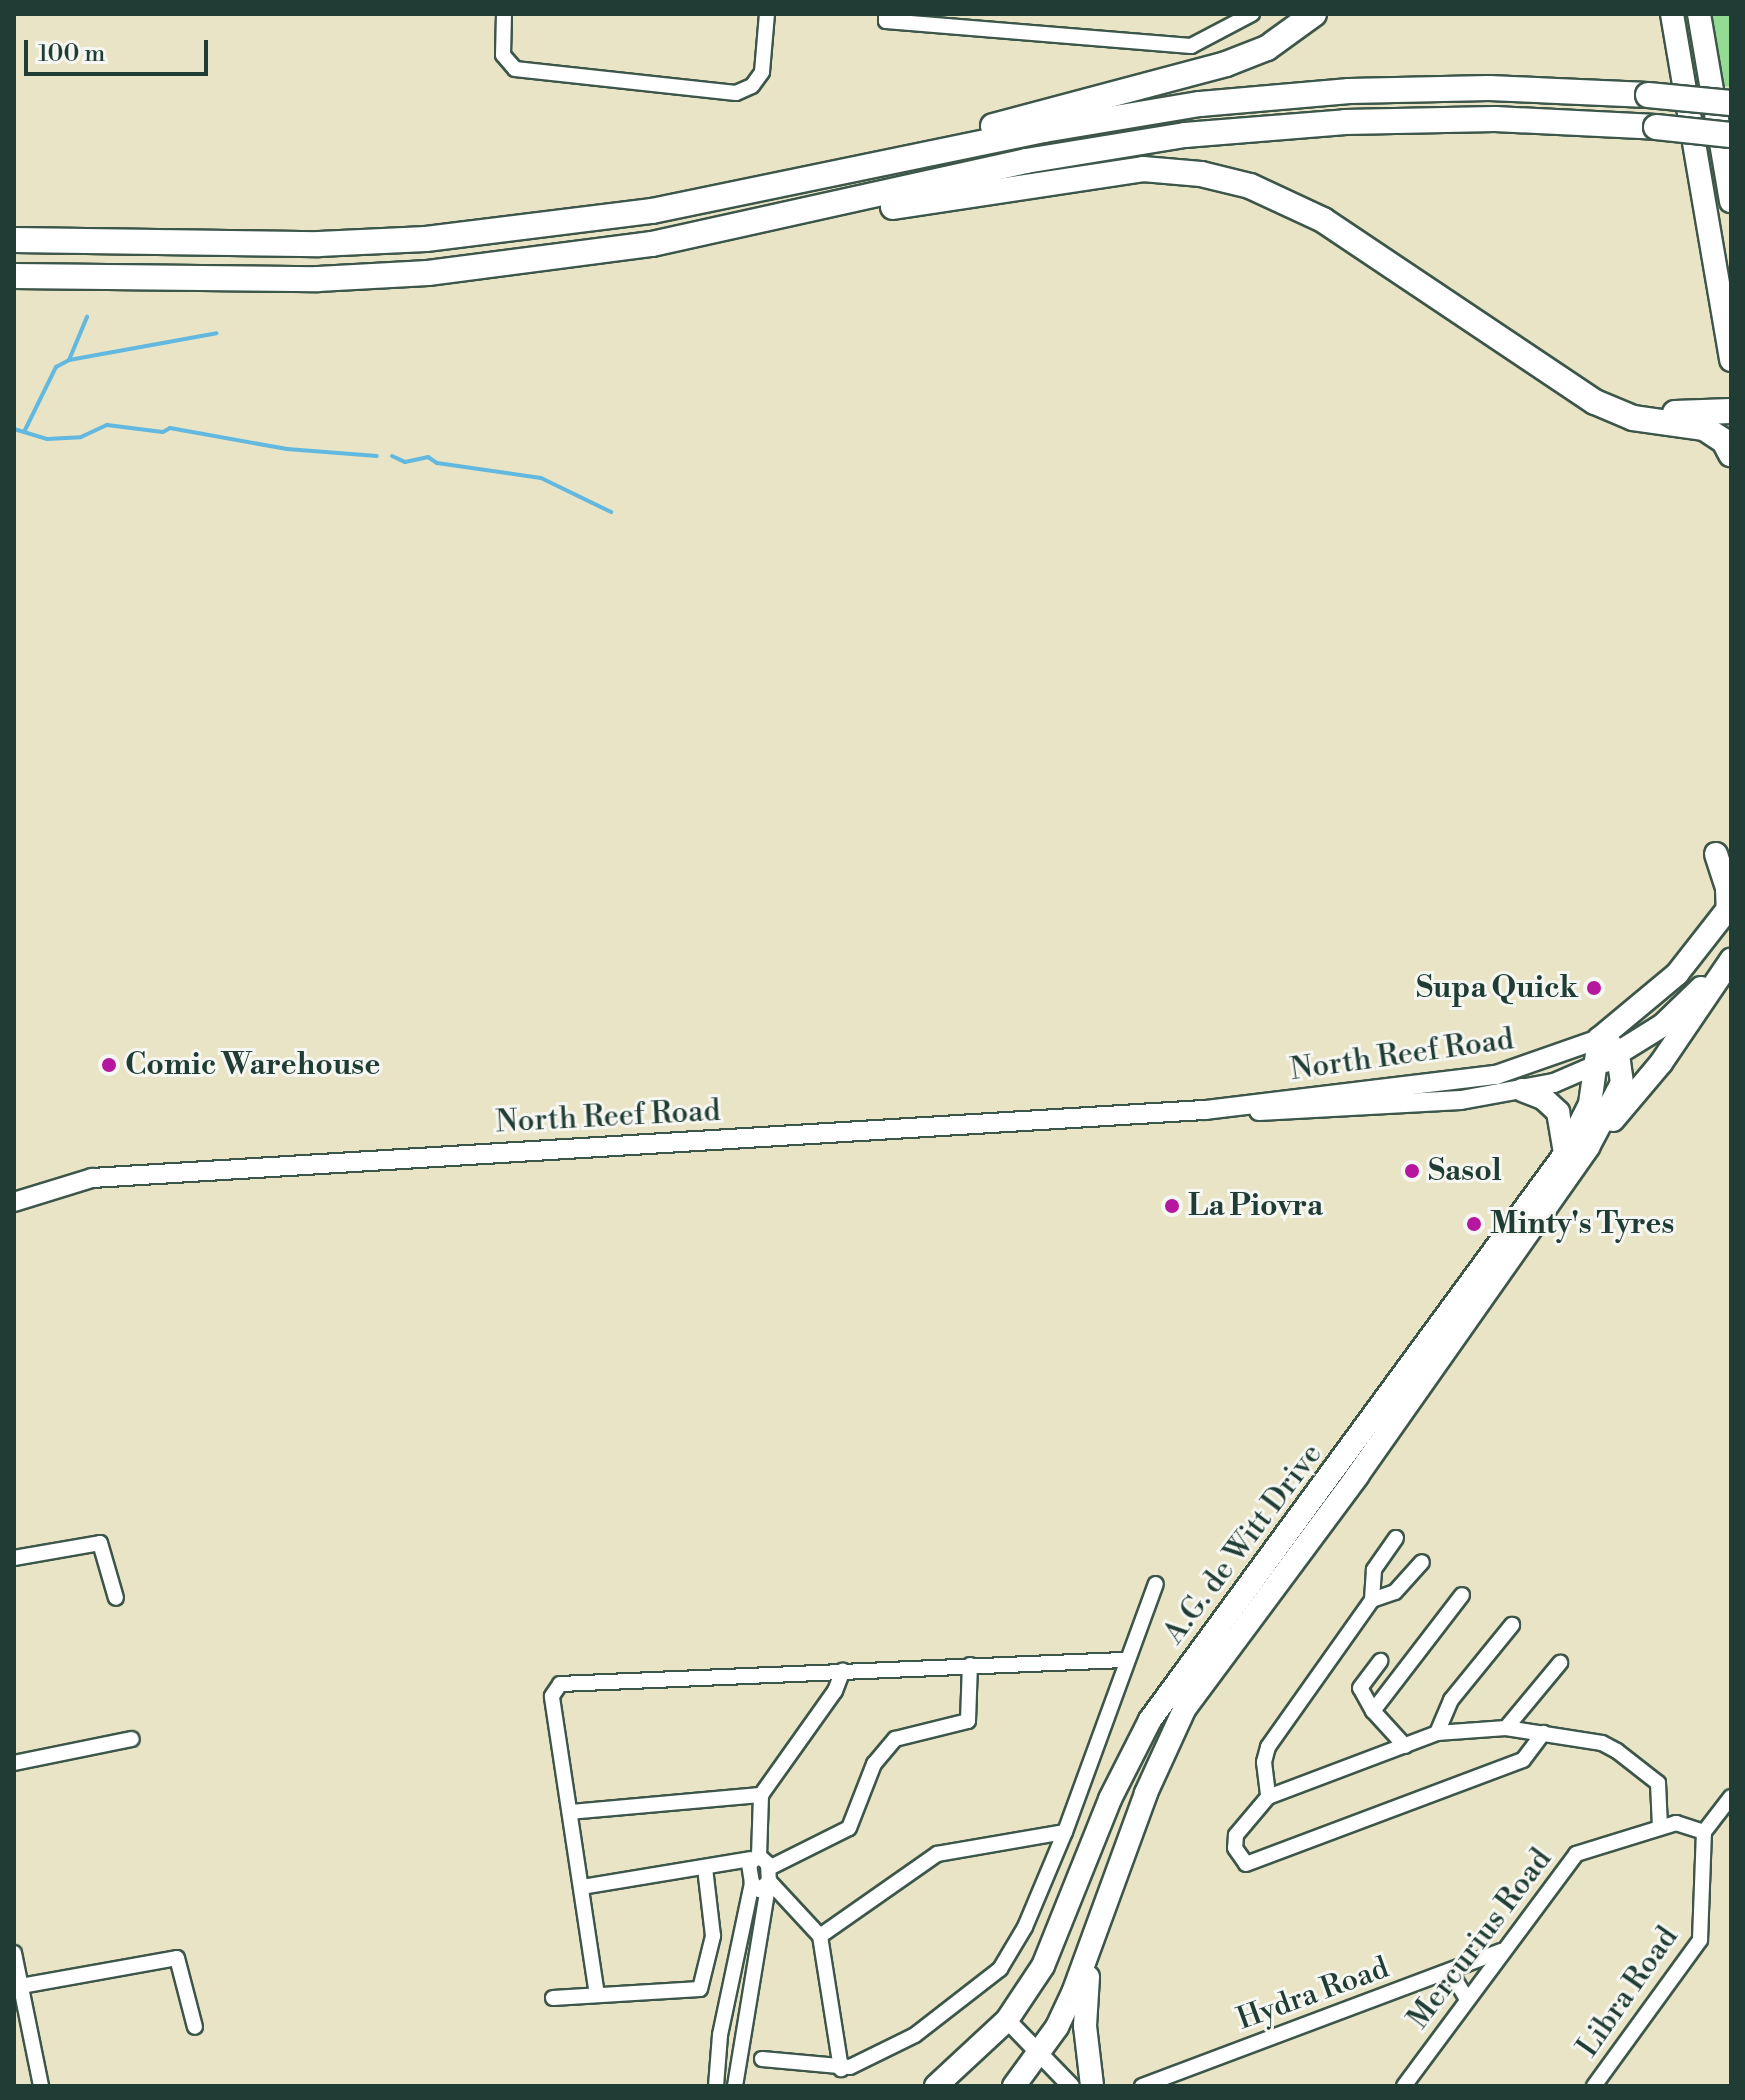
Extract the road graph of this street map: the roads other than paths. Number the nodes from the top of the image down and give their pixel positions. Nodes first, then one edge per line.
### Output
1 (504, 14) edge
2 (767, 14) edge
3 (886, 14) edge
4 (1252, 14) edge
5 (1314, 14) edge
6 (1672, 14) edge
7 (1699, 14) edge
8 (1731, 103) edge
9 (1731, 135) edge
10 (782, 185) junction
11 (1731, 201) edge
12 (736, 228) junction
13 (14, 240) edge
14 (14, 276) edge
15 (1731, 360) edge
16 (1609, 410) junction
17 (1731, 411) edge
18 (1731, 454) edge
19 (1716, 854) dead end
20 (1729, 908) edge
21 (1731, 957) edge
22 (1602, 1037) junction
23 (1608, 1060) junction
24 (1522, 1090) junction
25 (1208, 1109) junction
26 (1588, 1147) junction
27 (1565, 1154) junction
28 (14, 1202) edge
29 (1483, 1282) junction
30 (1396, 1538) dead end
31 (14, 1558) edge
32 (1422, 1562) dead end
33 (1156, 1584) dead end
34 (1462, 1595) dead end
35 (116, 1598) dead end
36 (1372, 1600) junction
37 (1512, 1625) dead end
38 (1220, 1640) junction
39 (1124, 1660) junction
40 (1380, 1661) dead end
41 (1560, 1663) dead end
42 (970, 1665) junction
43 (843, 1670) junction
44 (1373, 1711) junction
45 (1506, 1728) junction
46 (1437, 1733) junction
47 (1543, 1733) junction
48 (132, 1739) dead end
49 (1405, 1746) junction
50 (14, 1763) edge
51 (761, 1795) junction
52 (1268, 1797) junction
53 (1731, 1797) edge
54 (570, 1812) junction
55 (1660, 1827) junction
56 (1065, 1832) junction
57 (1704, 1832) junction
58 (755, 1857) junction
59 (705, 1868) junction
60 (768, 1878) junction
61 (752, 1883) junction
62 (582, 1887) junction
63 (820, 1936) junction
64 (738, 1945) junction
65 (759, 1949) junction
66 (1092, 1949) junction
67 (1502, 1950) junction
68 (14, 1953) edge
69 (1450, 1971) junction
70 (21, 1986) junction
71 (597, 1995) junction
72 (553, 1998) dead end
73 (1467, 1999) junction
74 (1007, 2020) junction
75 (195, 2027) dead end
76 (1040, 2055) junction
77 (762, 2059) dead end
78 (841, 2069) junction
79 (41, 2086) edge
80 (716, 2086) edge
81 (735, 2086) edge
82 (936, 2086) edge
83 (1014, 2086) edge
84 (1071, 2086) edge
85 (1092, 2086) edge
86 (1142, 2086) edge
87 (1404, 2086) edge
88 (1594, 2086) edge

1 - 2 street
3 - 4 street
5 - 10 highway
6 - 15 main road
7 - 11 main road
8 - 10 highway, bridge
9 - 12 highway, bridge
10 - 13 highway
12 - 14 highway
12 - 16 highway
16 - 17 highway
16 - 18 highway
19 - 20 main road
20 - 22 main road
21 - 23 main road
21 - 26 main road
22 - 23 main road
22 - 25 main road, North Reef Road
23 - 24 main road, North Reef Road
23 - 26 main road, A.G. de Witt Drive
23 - 27 main road, A.G. de Witt Drive
24 - 25 main road, North Reef Road
24 - 27 main road
25 - 28 main road, North Reef Road
26 - 29 main road, A.G. de Witt Drive
27 - 29 main road, A.G. de Witt Drive
29 - 38 main road, A.G. de Witt Drive
30 - 36 street
31 - 35 street
32 - 36 street
33 - 39 street
34 - 44 street
36 - 52 street
37 - 46 street
38 - 66 main road, A.G. de Witt Drive
38 - 74 main road, A.G. de Witt Drive
39 - 42 street
39 - 56 street
40 - 44 street
41 - 45 street
42 - 43 street
42 - 60 street
43 - 51 street
43 - 54 street
44 - 49 street
45 - 46 street
45 - 47 street
46 - 49 street
47 - 52 street
47 - 55 street
48 - 50 street
49 - 52 street
51 - 54 street
51 - 58 street
53 - 57 street
54 - 62 street
55 - 57 street, Mercurius Road
55 - 67 street, Mercurius Road
56 - 63 street
56 - 78 street
57 - 88 street, Libra Road
58 - 59 street
58 - 60 street
58 - 61 street
59 - 62 street
59 - 71 street
60 - 61 street
60 - 63 street
60 - 65 street
61 - 64 street
62 - 71 street
63 - 78 street
64 - 65 street
64 - 80 street
65 - 81 street
66 - 76 main road, A.G. de Witt Drive
66 - 85 main road
67 - 69 street, Hydra Road
67 - 73 street, Mercurius Road
68 - 70 street
69 - 73 street
69 - 86 street, Hydra Road
70 - 75 street
70 - 79 street
71 - 72 street
73 - 87 street, Mercurius Road
74 - 76 street
74 - 82 main road, A.G. de Witt Drive
76 - 83 main road, A.G. de Witt Drive
76 - 84 street
77 - 78 street

